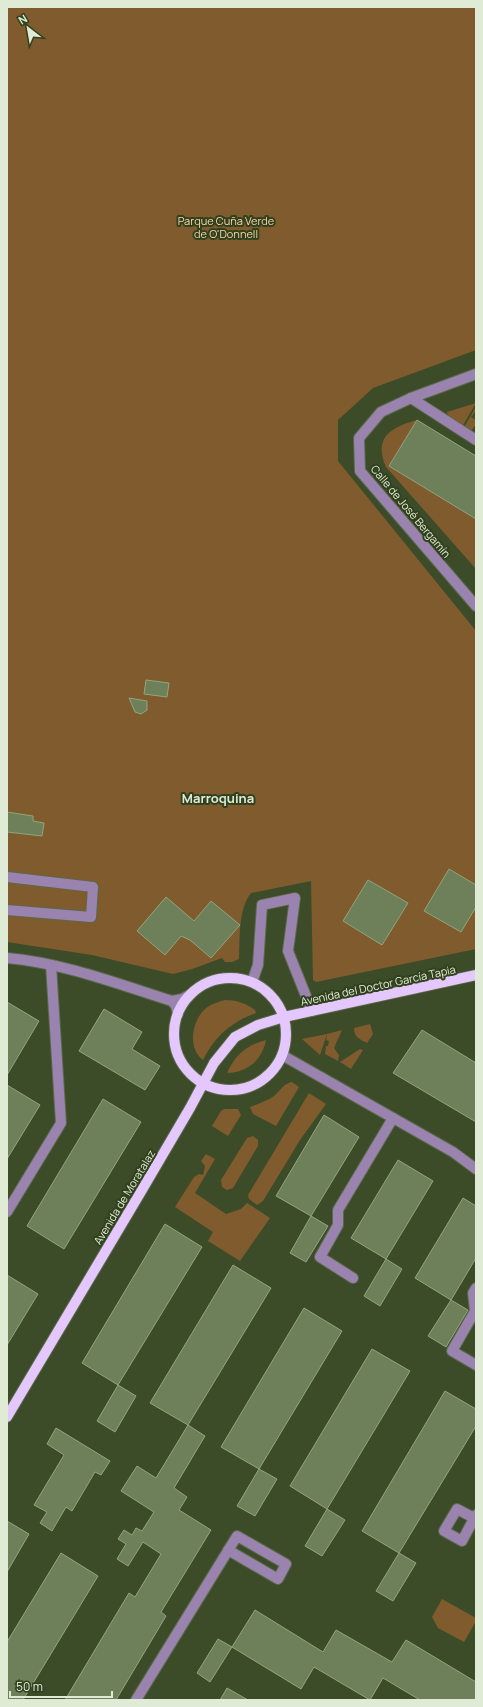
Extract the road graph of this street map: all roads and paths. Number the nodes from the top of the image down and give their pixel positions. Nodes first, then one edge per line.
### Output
1 (476, 374) edge
2 (410, 398) junction
3 (476, 440) edge
4 (476, 606) edge
5 (7, 877) edge
6 (7, 910) edge
7 (7, 958) edge
8 (51, 965) junction
9 (476, 975) edge
10 (252, 982) junction
11 (191, 994) junction
12 (172, 1001) junction
13 (312, 1011) junction
14 (178, 1014) junction
15 (284, 1017) junction
16 (282, 1055) junction
17 (204, 1084) junction
18 (393, 1118) junction
19 (476, 1169) edge
20 (7, 1212) edge
21 (353, 1278) dead end
22 (476, 1288) edge
23 (476, 1365) edge
24 (7, 1416) edge
25 (228, 1550) junction
26 (136, 1700) edge

1 - 2 street, Calle de José Bergamín
2 - 3 street
2 - 4 street, Calle de José Bergamín
5 - 6 street
7 - 8 street
8 - 12 street
8 - 20 street
9 - 13 main road, Avenida del Doctor García Tapia
10 - 11 main road
10 - 13 street
10 - 15 main road
11 - 12 street
11 - 14 main road
12 - 14 street
13 - 15 main road, Avenida del Doctor García Tapia
14 - 17 main road
15 - 16 main road
15 - 17 main road, Avenida de Moratalaz
16 - 17 main road
16 - 18 street
17 - 24 main road, Avenida de Moratalaz
18 - 19 street
18 - 21 street
22 - 23 street
25 - 25 street
25 - 26 street

